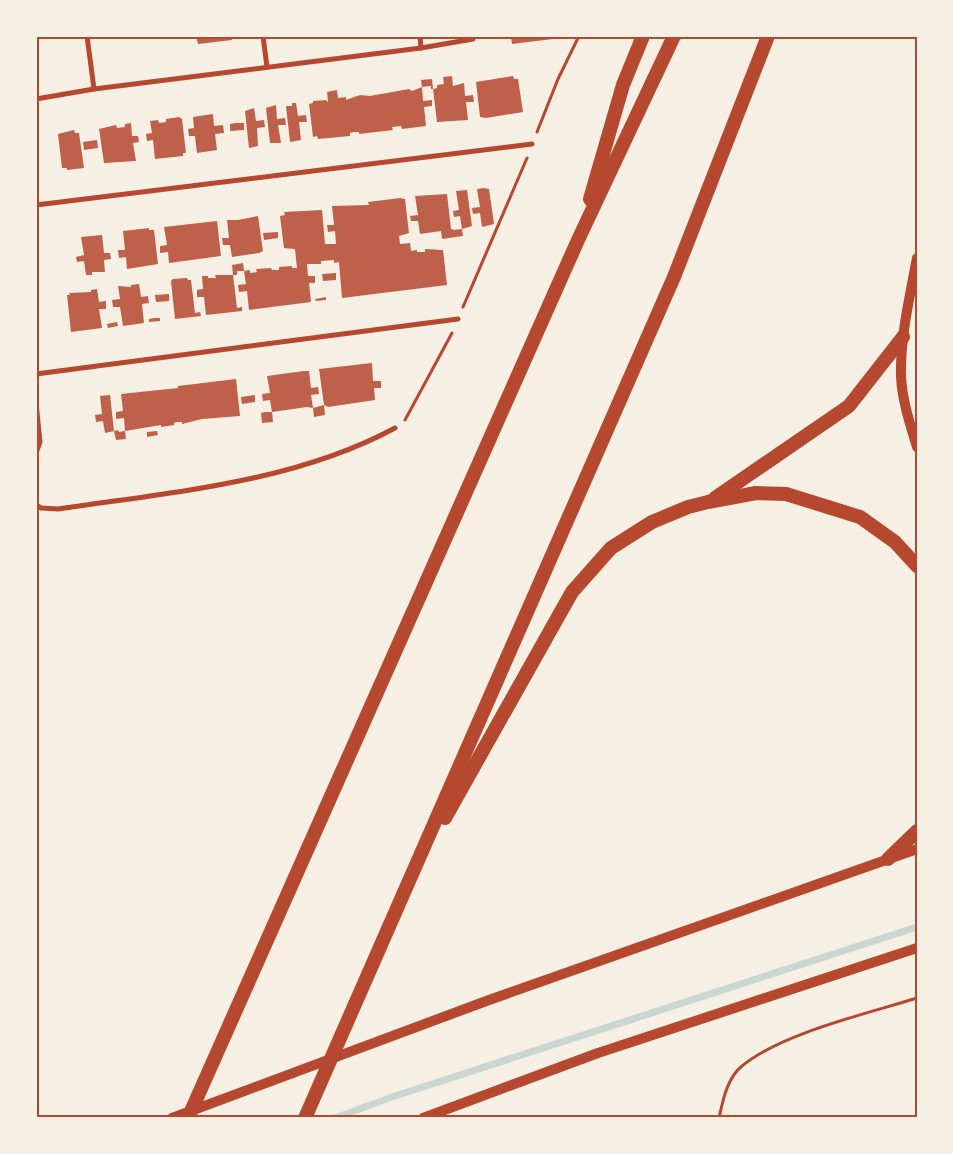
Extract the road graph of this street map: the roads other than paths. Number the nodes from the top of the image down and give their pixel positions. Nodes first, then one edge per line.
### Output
1 (87, 36) edge
2 (263, 36) edge
3 (420, 36) edge
4 (643, 36) edge
5 (674, 36) edge
6 (770, 36) edge
7 (473, 39) dead end
8 (421, 48) junction
9 (266, 67) junction
10 (94, 89) junction
11 (36, 99) edge
12 (532, 144) road end
13 (36, 205) edge
14 (578, 240) junction
15 (917, 258) edge
16 (458, 319) road end
17 (904, 337) junction
18 (36, 374) edge
19 (36, 403) edge
20 (395, 428) road end
21 (917, 447) edge
22 (36, 453) edge
23 (708, 502) junction
24 (36, 505) edge
25 (917, 566) edge
26 (917, 831) edge
27 (917, 849) edge
28 (888, 859) junction
29 (404, 891) junction
30 (917, 948) edge
31 (172, 1118) edge
32 (188, 1118) edge
33 (305, 1118) edge
34 (424, 1118) edge

1 - 10 street
2 - 9 street
3 - 8 street
4 - 14 highway
5 - 14 highway
6 - 29 highway
7 - 8 street
8 - 9 street
9 - 10 street
10 - 11 street
12 - 13 street
14 - 32 highway
15 - 17 main road
16 - 18 street
17 - 21 main road
17 - 23 highway
19 - 22 street
20 - 24 street
23 - 25 highway
23 - 29 highway
26 - 28 highway
27 - 28 main road
28 - 31 main road
29 - 33 highway
30 - 34 main road

